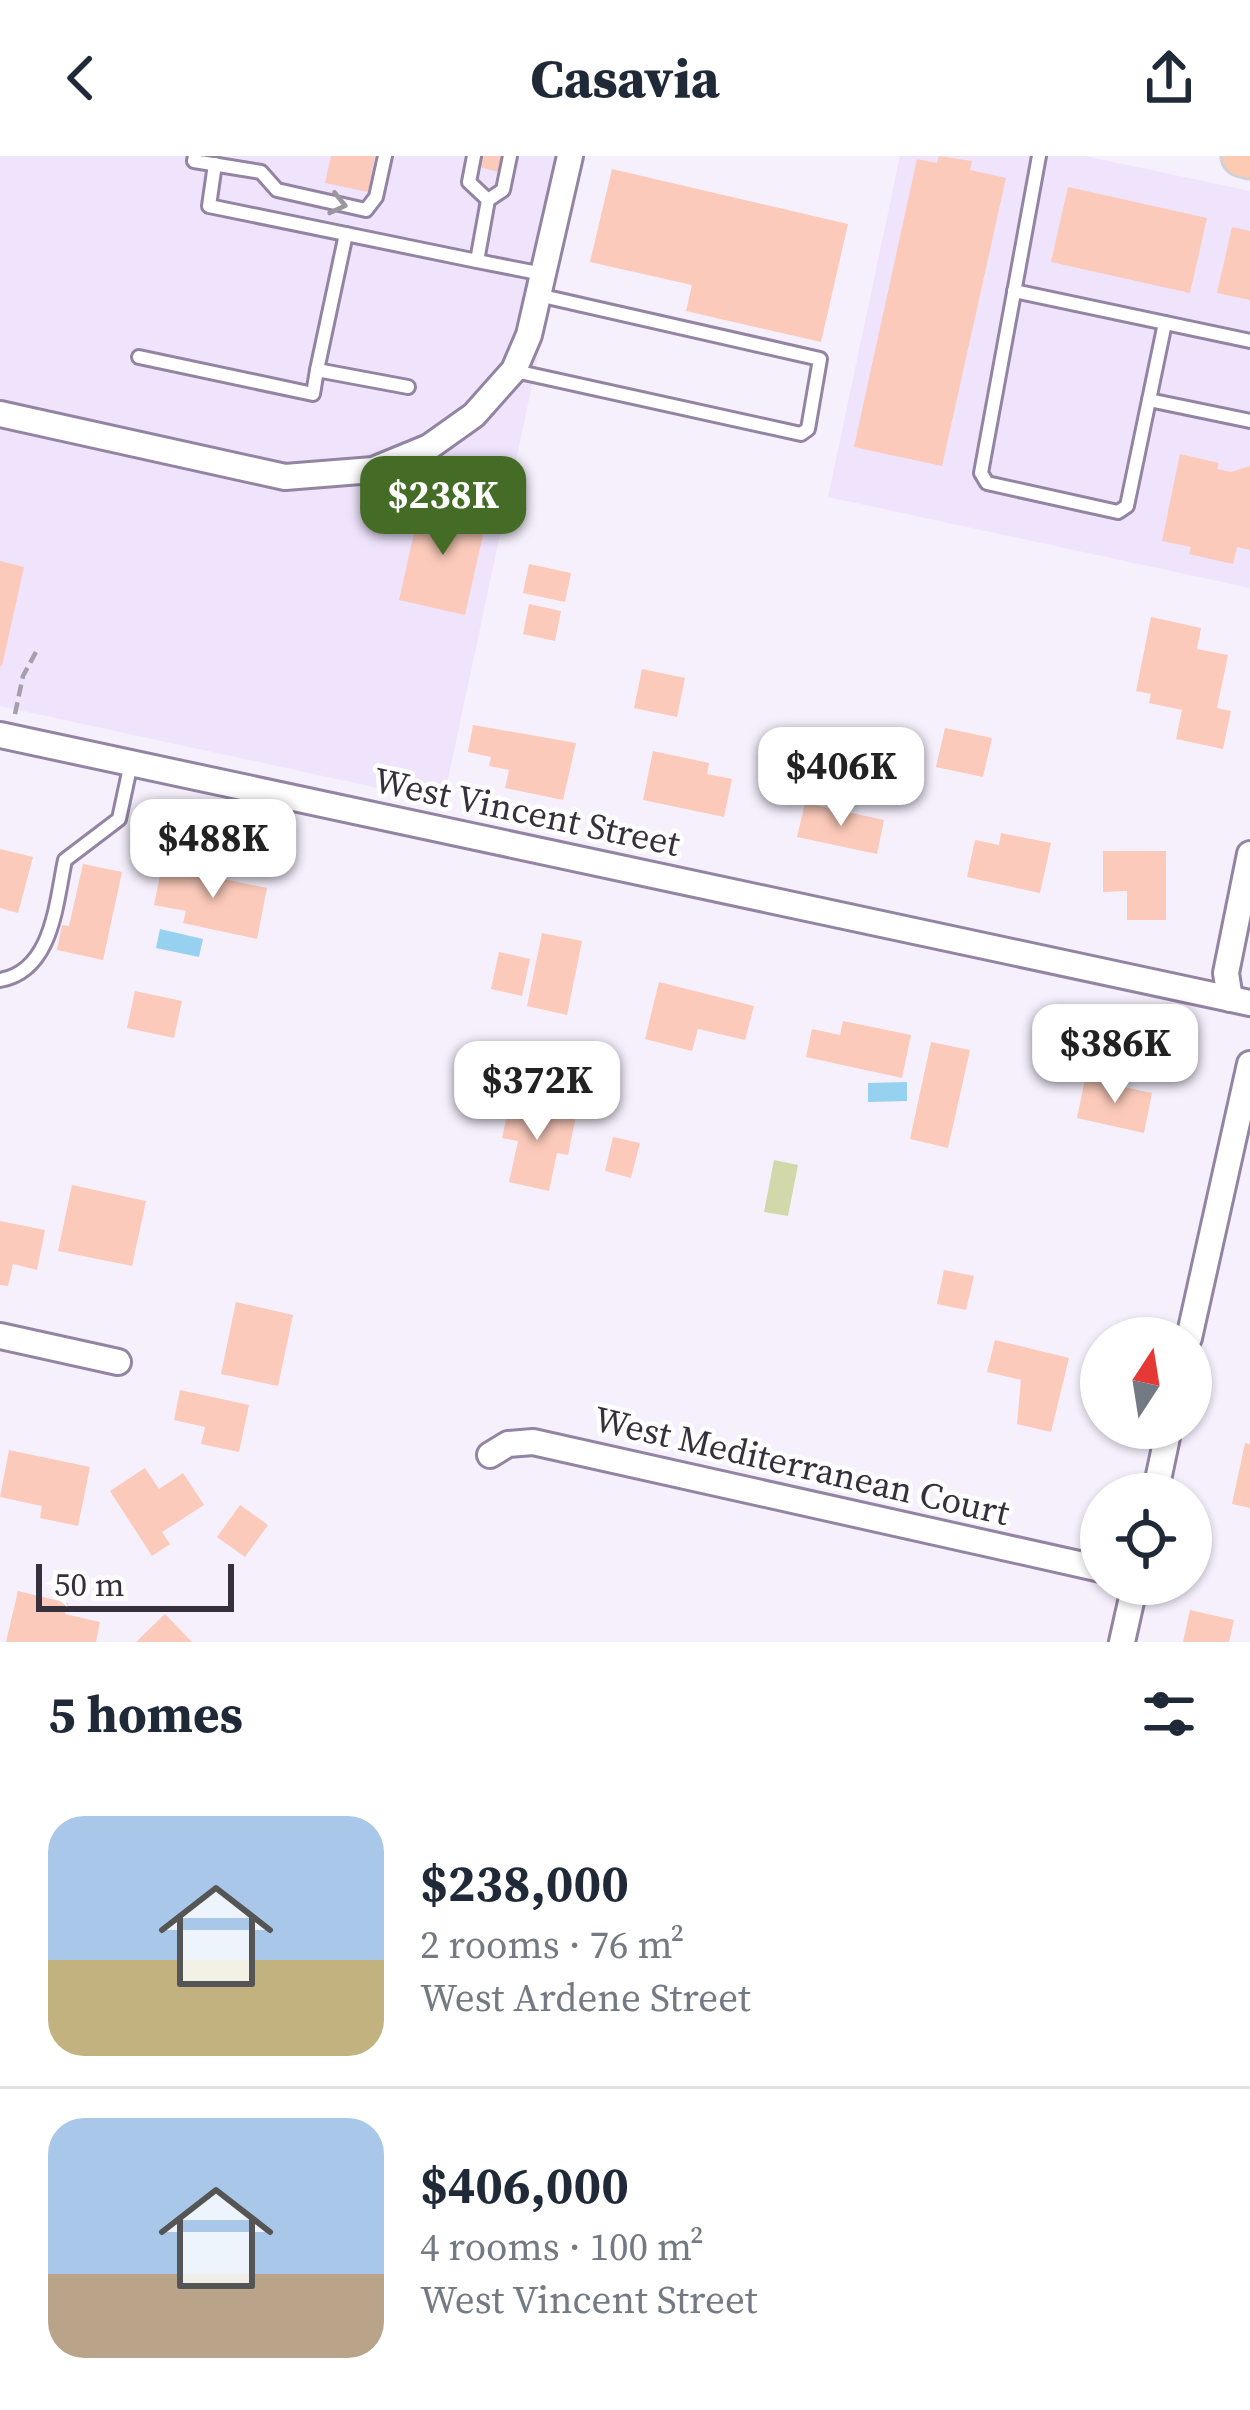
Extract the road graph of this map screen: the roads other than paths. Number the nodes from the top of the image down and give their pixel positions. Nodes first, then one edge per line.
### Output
1 (195, 156) edge
2 (264, 156) edge
3 (385, 156) edge
4 (474, 156) edge
5 (509, 156) edge
6 (570, 156) edge
7 (1039, 156) edge
8 (215, 164) junction
9 (261, 172) junction
10 (488, 200) junction
11 (346, 234) junction
12 (477, 261) junction
13 (541, 285) junction
14 (1014, 291) junction
15 (1166, 323) junction
16 (1250, 341) edge
17 (139, 357) dead end
18 (317, 370) junction
19 (514, 370) junction
20 (409, 387) dead end
21 (1149, 400) junction
22 (0, 414) edge
23 (1250, 422) edge
24 (5, 736) edge
25 (130, 763) junction
26 (1250, 854) edge
27 (0, 980) edge
28 (1240, 1001) edge
29 (1250, 1064) edge
30 (1194, 1317) edge
31 (0, 1336) edge
32 (118, 1362) dead end
33 (490, 1455) dead end
34 (1080, 1564) edge
35 (1130, 1605) edge
36 (1122, 1642) edge

1 - 8 lane
2 - 9 lane
9 -> 3 lane
4 - 10 lane
5 - 10 lane
6 - 13 street
7 - 14 lane
8 - 9 lane
8 - 11 lane
10 - 12 lane
11 - 12 lane
11 - 18 lane
12 - 13 lane
13 - 19 street
13 - 19 lane
14 - 15 lane
14 - 21 lane
15 - 16 lane
15 - 21 lane
17 - 18 lane
18 - 20 lane
19 - 22 street
21 - 23 lane
24 - 25 street, West Vincent Street
25 - 27 lane
25 - 28 street, West Vincent Street
26 - 28 street
29 - 30 street
31 - 32 street
33 - 34 street, West Mediterranean Court
35 - 36 street

